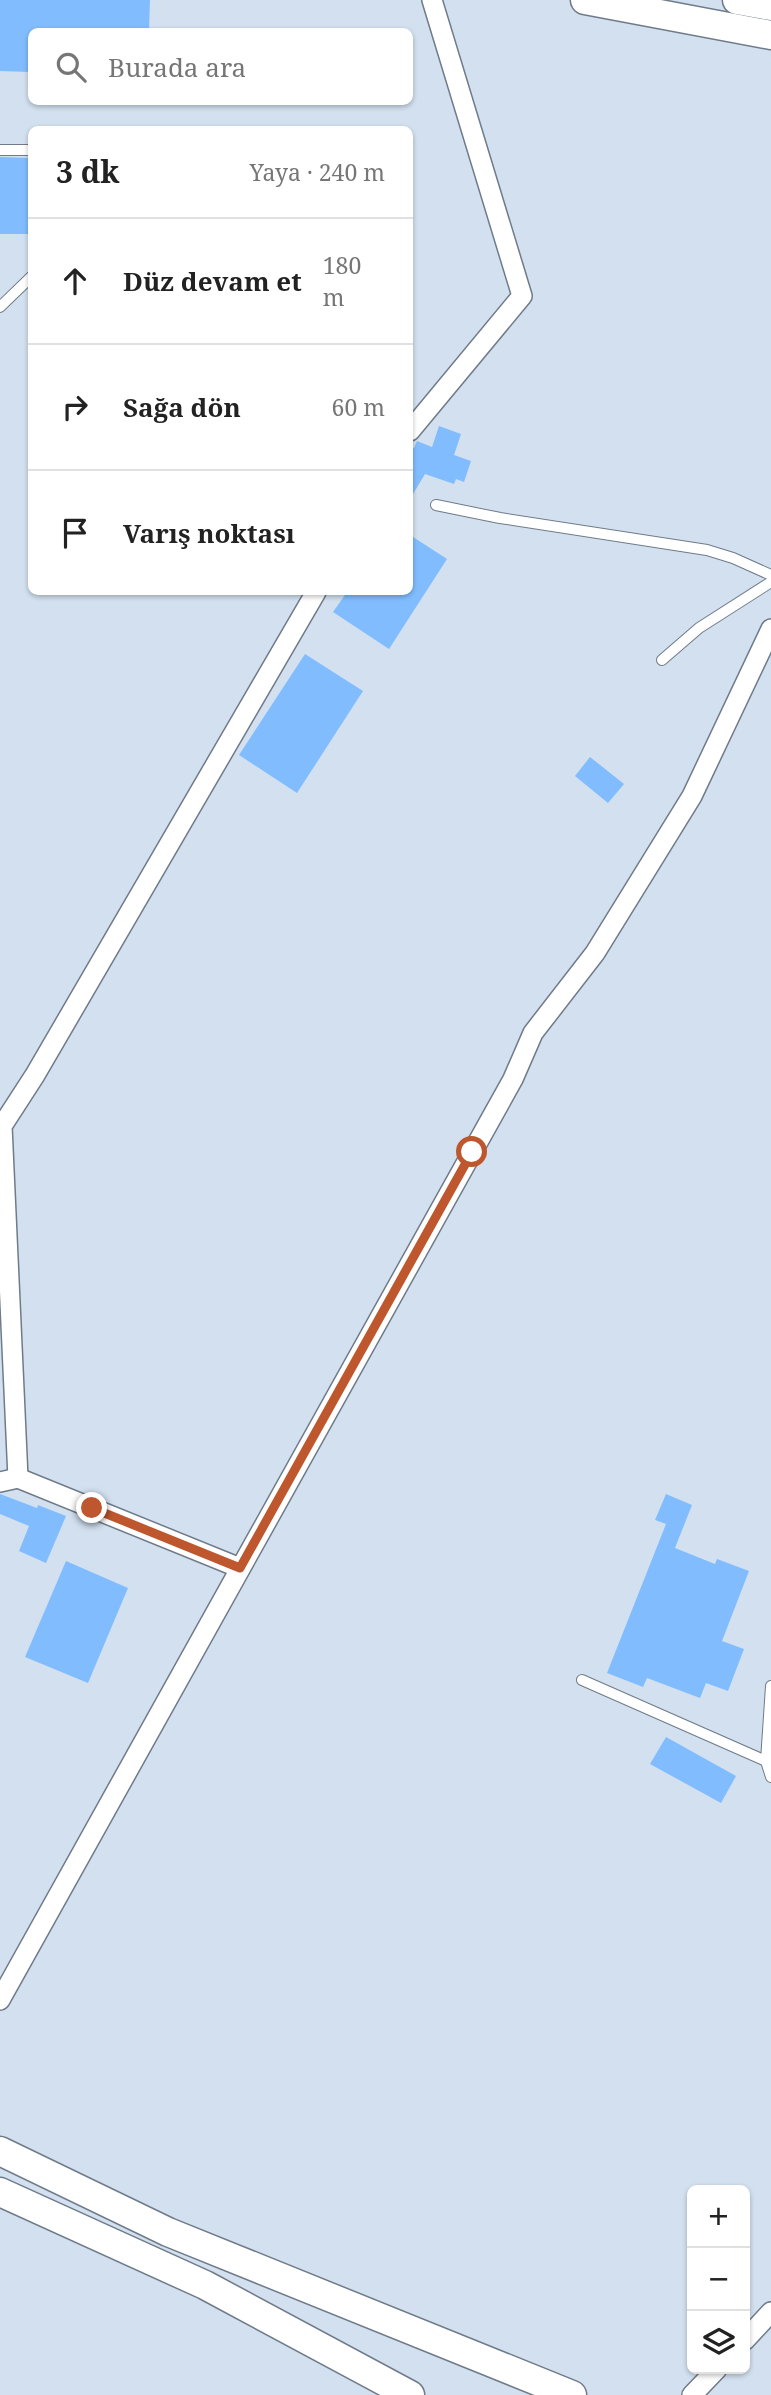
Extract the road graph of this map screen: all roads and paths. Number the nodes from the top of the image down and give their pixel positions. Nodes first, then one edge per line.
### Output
1 (432, 0) edge
2 (585, 0) edge
3 (737, 0) edge
4 (771, 6) edge
5 (771, 35) edge
6 (0, 150) edge
7 (28, 150) edge
8 (28, 280) edge
9 (0, 307) edge
10 (413, 427) edge
11 (436, 505) dead end
12 (771, 575) edge
13 (771, 582) edge
14 (314, 595) edge
15 (771, 629) edge
16 (662, 660) dead end
17 (1, 1126) edge
18 (9, 1480) edge
19 (240, 1568) junction
20 (582, 1680) dead end
21 (771, 1686) edge
22 (766, 1761) junction
23 (771, 1777) edge
24 (0, 2000) edge
25 (0, 2151) edge
26 (0, 2192) edge
27 (771, 2312) edge
28 (750, 2335) edge
29 (712, 2374) edge
30 (411, 2395) edge
31 (572, 2395) edge
32 (692, 2395) edge

1 - 10 street
2 - 5 main road
3 - 4 main road
6 - 7 lane
8 - 9 lane
11 - 12 lane
13 - 16 lane
14 - 17 street
15 - 19 street
17 - 18 street
18 - 19 street
19 - 24 street
20 - 22 lane
21 - 22 lane
22 - 23 lane
25 - 31 main road
26 - 30 main road
27 - 28 street
29 - 32 street

